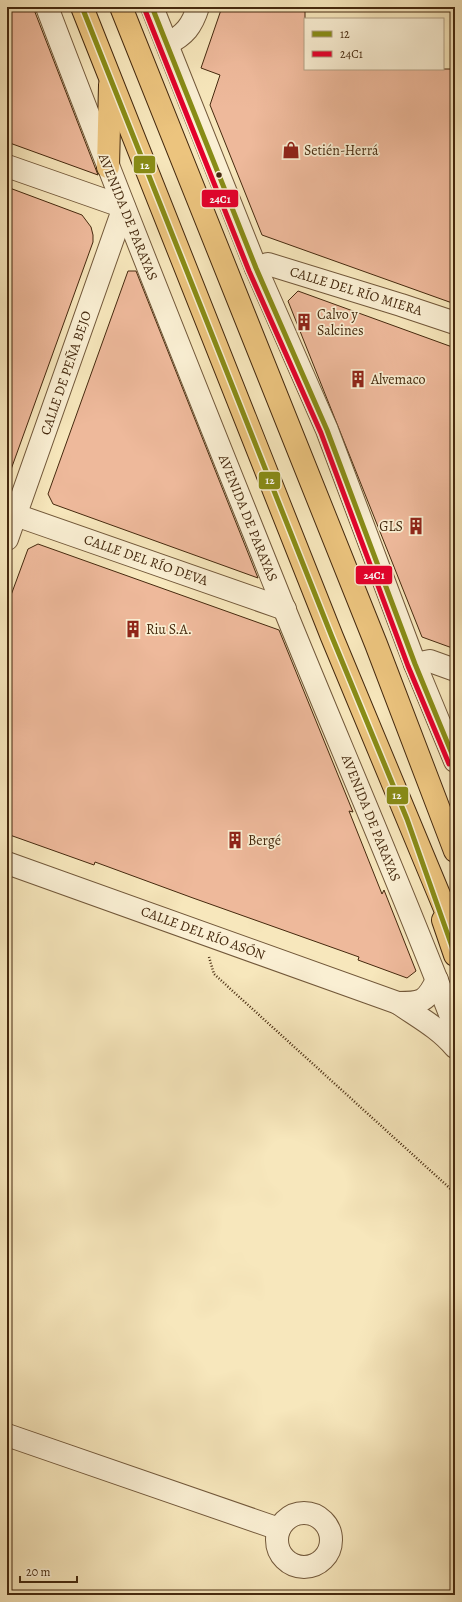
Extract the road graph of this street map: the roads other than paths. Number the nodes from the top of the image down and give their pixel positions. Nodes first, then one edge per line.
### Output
1 (47, 7) edge
2 (82, 7) edge
3 (121, 7) edge
4 (152, 7) edge
5 (198, 7) edge
6 (167, 44) junction
7 (111, 76) junction
8 (7, 166) edge
9 (108, 168) junction
10 (124, 207) junction
11 (256, 268) junction
12 (455, 323) edge
13 (11, 514) edge
14 (7, 539) edge
15 (285, 609) junction
16 (415, 664) junction
17 (455, 670) edge
18 (455, 761) edge
19 (438, 807) junction
20 (406, 819) junction
21 (455, 841) edge
22 (455, 851) edge
23 (7, 863) edge
24 (455, 933) edge
25 (455, 954) edge
26 (437, 980) junction
27 (398, 1003) junction
28 (455, 1027) edge
29 (455, 1047) edge
30 (7, 1435) edge
31 (279, 1529) dead end

1 - 9 street, AVENIDA DE PARAYAS
2 - 7 highway
3 - 19 highway
4 - 6 street
5 - 6 street
6 - 11 street
7 - 9 highway
7 - 20 highway
8 - 10 street
9 - 10 street, AVENIDA DE PARAYAS
10 - 13 street, CALLE DE PEÑA BEJO
10 - 15 street, AVENIDA DE PARAYAS
11 - 12 street, CALLE DEL RÍO MIERA
11 - 16 street
13 - 14 street, CALLE DE PEÑA BEJO
13 - 15 street, CALLE DEL RÍO DEVA
15 - 26 street, AVENIDA DE PARAYAS
16 - 17 street
16 - 18 street
19 - 21 highway
19 - 22 highway
20 - 24 highway
20 - 25 highway
23 - 27 street, CALLE DEL RÍO ASÓN
26 - 27 street, CALLE DEL RÍO ASÓN
26 - 28 street, AVENIDA DE PARAYAS
27 - 29 street, CALLE DEL RÍO ASÓN
30 - 31 street

